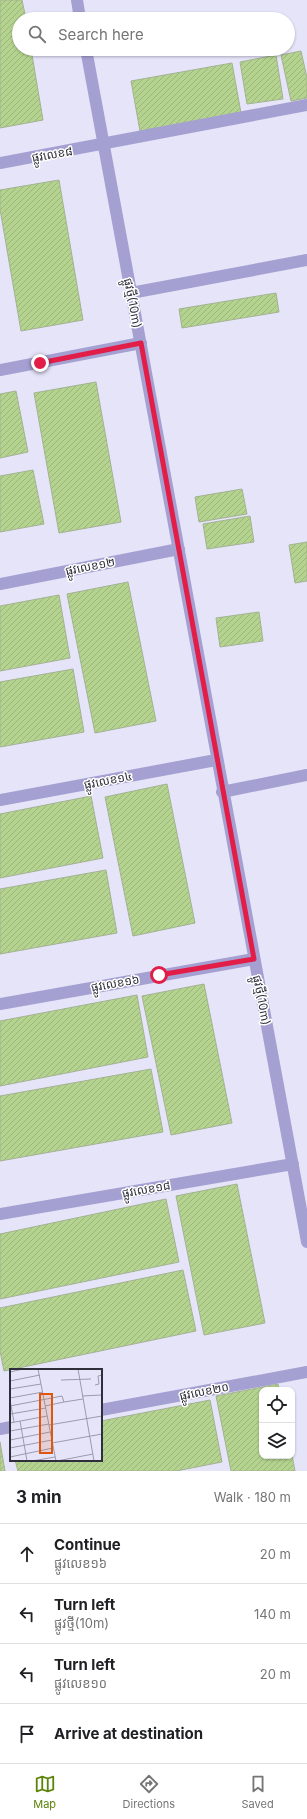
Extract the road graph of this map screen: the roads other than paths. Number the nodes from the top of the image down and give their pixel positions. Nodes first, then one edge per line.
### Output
1 (77, 0) edge
2 (79, 12) edge
3 (87, 56) edge
4 (307, 105) edge
5 (104, 145) junction
6 (0, 163) edge
7 (307, 260) edge
8 (131, 293) junction
9 (141, 343) junction
10 (0, 370) edge
11 (179, 549) junction
12 (0, 584) edge
13 (216, 760) junction
14 (307, 775) edge
15 (222, 792) junction
16 (0, 800) edge
17 (254, 959) junction
18 (0, 1004) edge
19 (293, 1164) junction
20 (0, 1214) edge
21 (305, 1224) edge
22 (307, 1242) edge
23 (307, 1372) edge
24 (102, 1410) edge
25 (10, 1427) edge
26 (0, 1429) edge

1 - 2 street
3 - 5 street, ផ្លូវថ្មី(10m)
4 - 5 street, ផ្លូវលេខ៨
5 - 6 street, ផ្លូវលេខ៨
5 - 8 street, ផ្លូវថ្មី(10m)
7 - 8 street
8 - 9 street, ផ្លូវថ្មី(10m)
9 - 10 street
9 - 11 street, ផ្លូវថ្មី(10m)
11 - 12 street, ផ្លូវលេខ១២
11 - 13 street, ផ្លូវថ្មី(10m)
13 - 15 street, ផ្លូវថ្មី(10m)
13 - 16 street, ផ្លូវលេខ១៤
14 - 15 street
15 - 17 street, ផ្លូវថ្មី(10m)
17 - 18 street, ផ្លូវលេខ១៦
17 - 19 street, ផ្លូវថ្មី(10m)
19 - 20 street, ផ្លូវលេខ១៨
19 - 21 street, ផ្លូវថ្មី(10m)
21 - 22 street, ផ្លូវថ្មី(10m)
23 - 24 street, ផ្លូវលេខ២០
25 - 26 street

